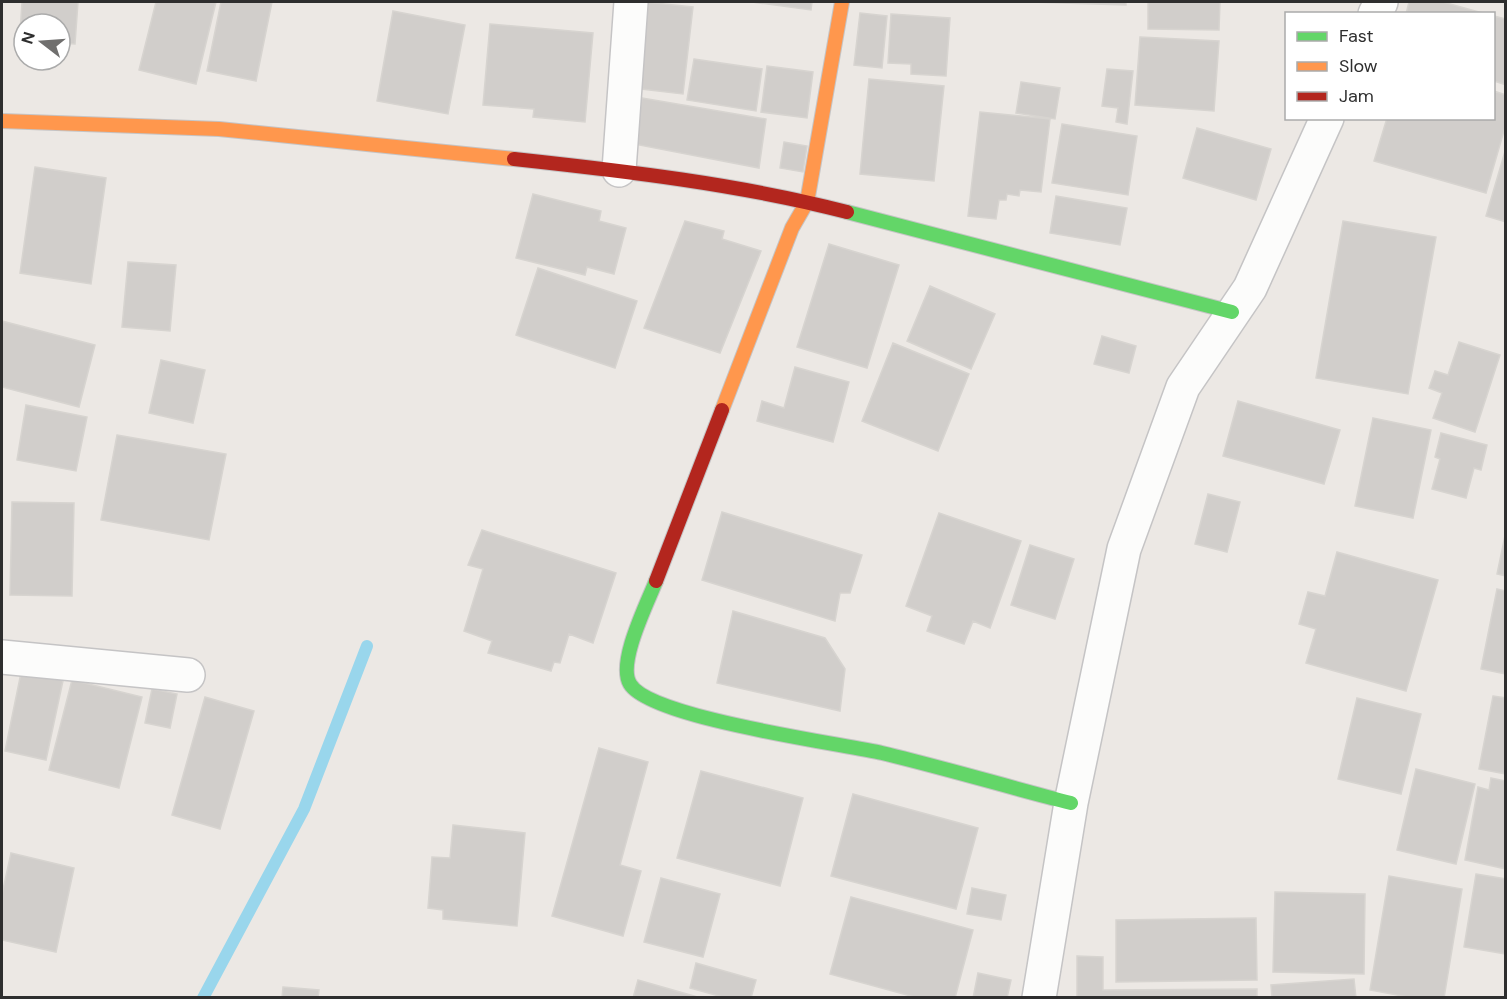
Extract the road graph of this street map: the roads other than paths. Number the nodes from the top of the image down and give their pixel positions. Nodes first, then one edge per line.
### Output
1 (631, 2) edge
2 (843, 2) edge
3 (1327, 120) edge
4 (2, 121) edge
5 (619, 170) junction
6 (807, 202) junction
7 (1232, 312) junction
8 (2, 657) edge
9 (188, 675) dead end
10 (1071, 803) junction
11 (1039, 998) edge

1 - 5 street
2 - 6 street
3 - 7 street
4 - 5 street
5 - 6 street
6 - 7 street
6 - 10 street
7 - 10 street
8 - 9 street
10 - 11 street

